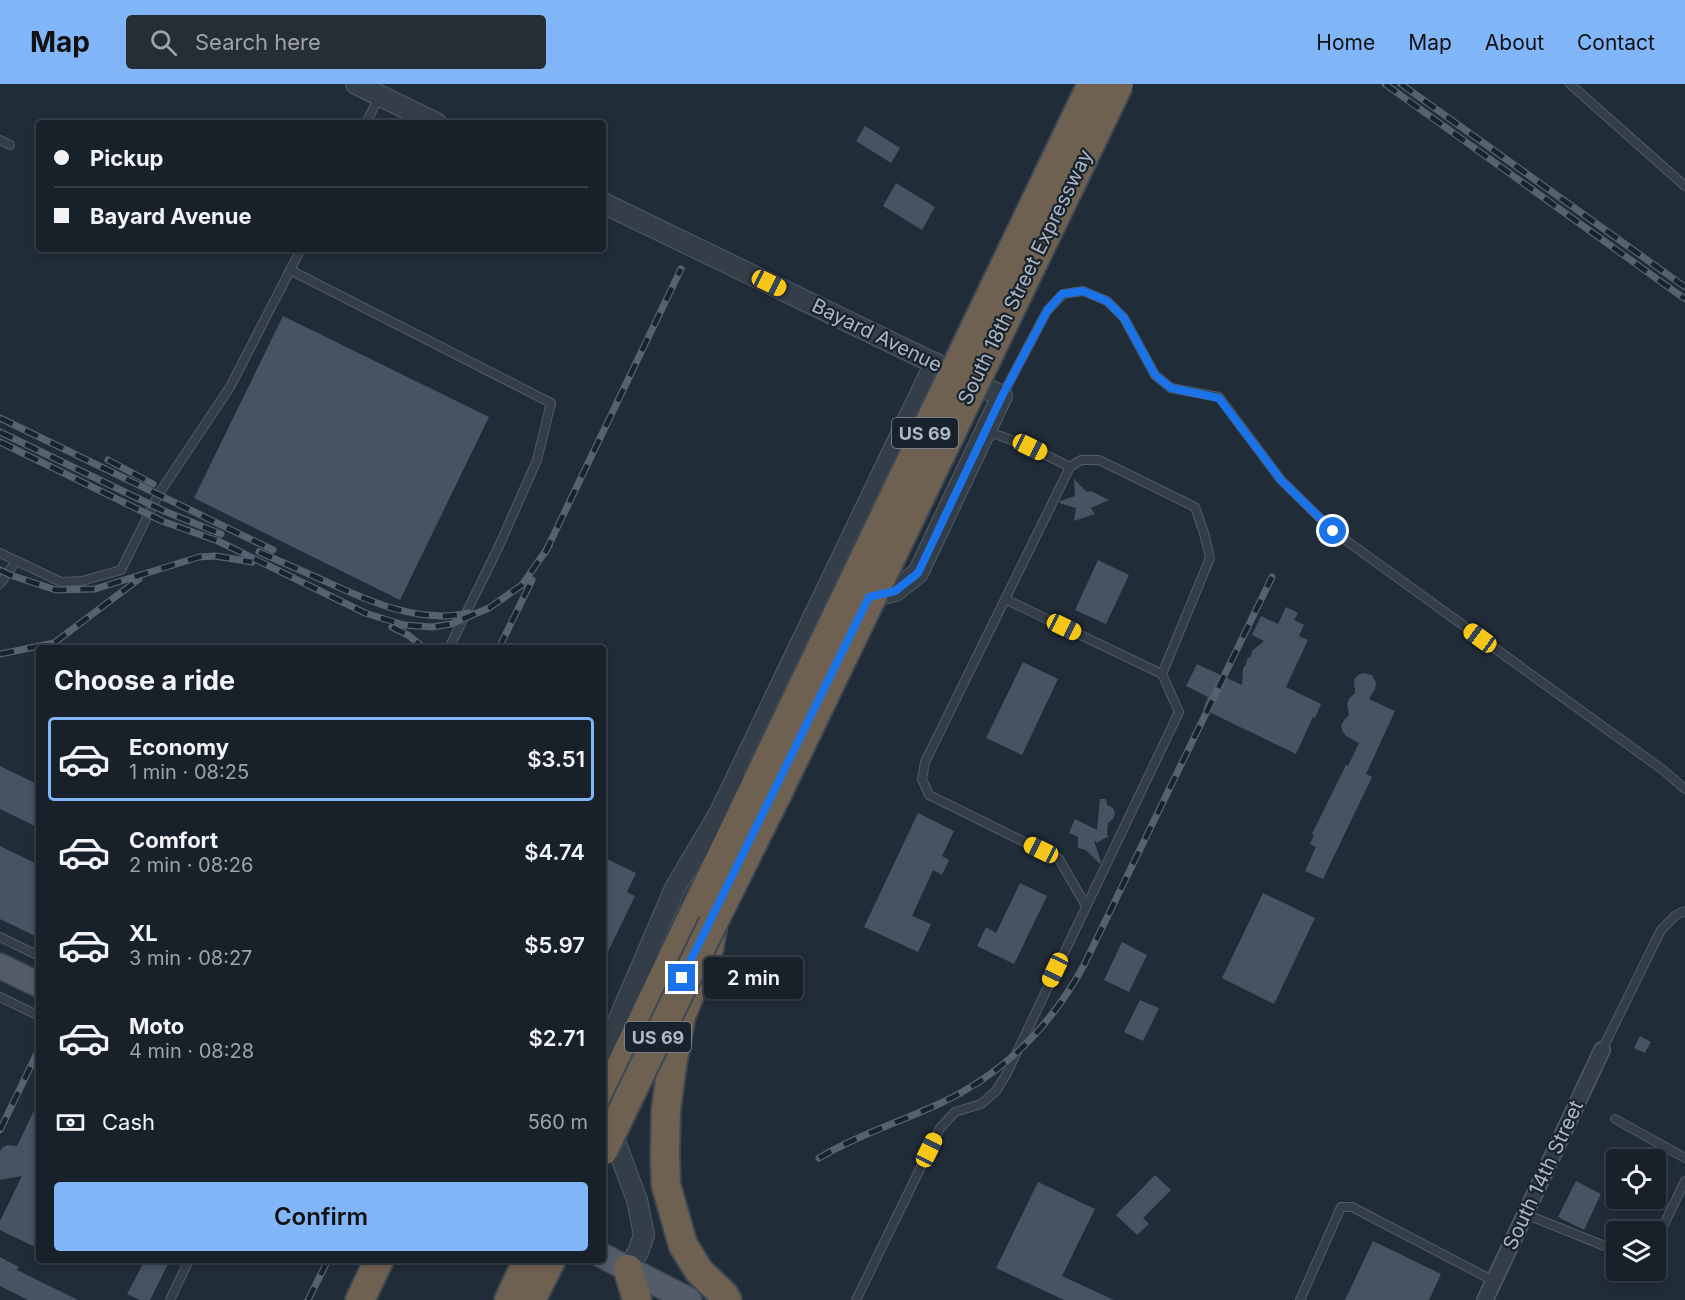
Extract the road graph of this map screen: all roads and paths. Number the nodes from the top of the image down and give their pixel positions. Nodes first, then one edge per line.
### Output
1 (356, 84) edge
2 (1092, 84) edge
3 (1119, 84) edge
4 (1570, 84) edge
5 (380, 96) junction
6 (368, 120) edge
7 (430, 120) edge
8 (0, 140) edge
9 (10, 144) dead end
10 (1685, 186) edge
11 (606, 204) edge
12 (299, 252) edge
13 (290, 270) junction
14 (935, 363) junction
15 (1002, 396) junction
16 (985, 430) junction
17 (1070, 467) junction
18 (0, 553) edge
19 (16, 561) junction
20 (0, 584) edge
21 (1005, 599) junction
22 (450, 645) edge
23 (1162, 674) junction
24 (1685, 789) edge
25 (1086, 906) junction
26 (1685, 911) edge
27 (714, 923) junction
28 (0, 937) edge
29 (36, 955) edge
30 (0, 966) edge
31 (36, 984) edge
32 (0, 997) edge
33 (36, 1015) edge
34 (606, 1049) edge
35 (1602, 1050) joint
36 (606, 1097) edge
37 (1615, 1119) dead end
38 (606, 1145) edge
39 (1685, 1158) edge
40 (1685, 1181) edge
41 (1526, 1214) junction
42 (1666, 1221) edge
43 (1606, 1247) edge
44 (606, 1258) edge
45 (188, 1263) edge
46 (359, 1263) edge
47 (378, 1263) edge
48 (527, 1263) edge
49 (548, 1263) edge
50 (628, 1269) junction
51 (1494, 1281) junction
52 (521, 1297) edge
53 (170, 1300) edge
54 (342, 1300) edge
55 (360, 1300) edge
56 (637, 1300) edge
57 (689, 1300) edge
58 (727, 1300) edge
59 (856, 1300) edge
60 (1300, 1300) edge
61 (1485, 1300) edge

1 - 5 street
2 - 36 highway, South 18th Street Expressway / US 69, bridge
3 - 27 highway, South 18th Street Expressway / US 69, bridge
4 - 10 lane
5 - 6 lane
5 - 7 street
8 - 9 lane
11 - 14 street, Bayard Avenue
12 - 13 lane
13 - 19 lane
13 - 22 lane
14 - 15 street, Bayard Avenue
14 - 34 street
15 - 16 street
15 - 24 lane
16 - 17 lane
16 - 50 street
17 - 21 lane
17 - 23 lane
18 - 19 lane
19 - 20 lane
21 - 23 lane
21 - 25 lane
23 - 25 lane
25 - 59 lane
26 - 35 lane
27 - 38 highway, South 18th Street Expressway / US 69, bridge
27 - 58 highway, bridge
28 - 29 lane
30 - 31 main road
32 - 33 lane
35 - 41 street, South 14th Street
37 - 39 lane
40 - 42 lane
41 - 43 lane
41 - 51 street, South 14th Street
44 - 50 main road
45 - 53 lane
46 - 54 highway
47 - 55 highway
48 - 52 highway
49 - 52 highway
50 - 56 highway
50 - 57 main road
51 - 60 lane
51 - 61 street, South 14th Street

